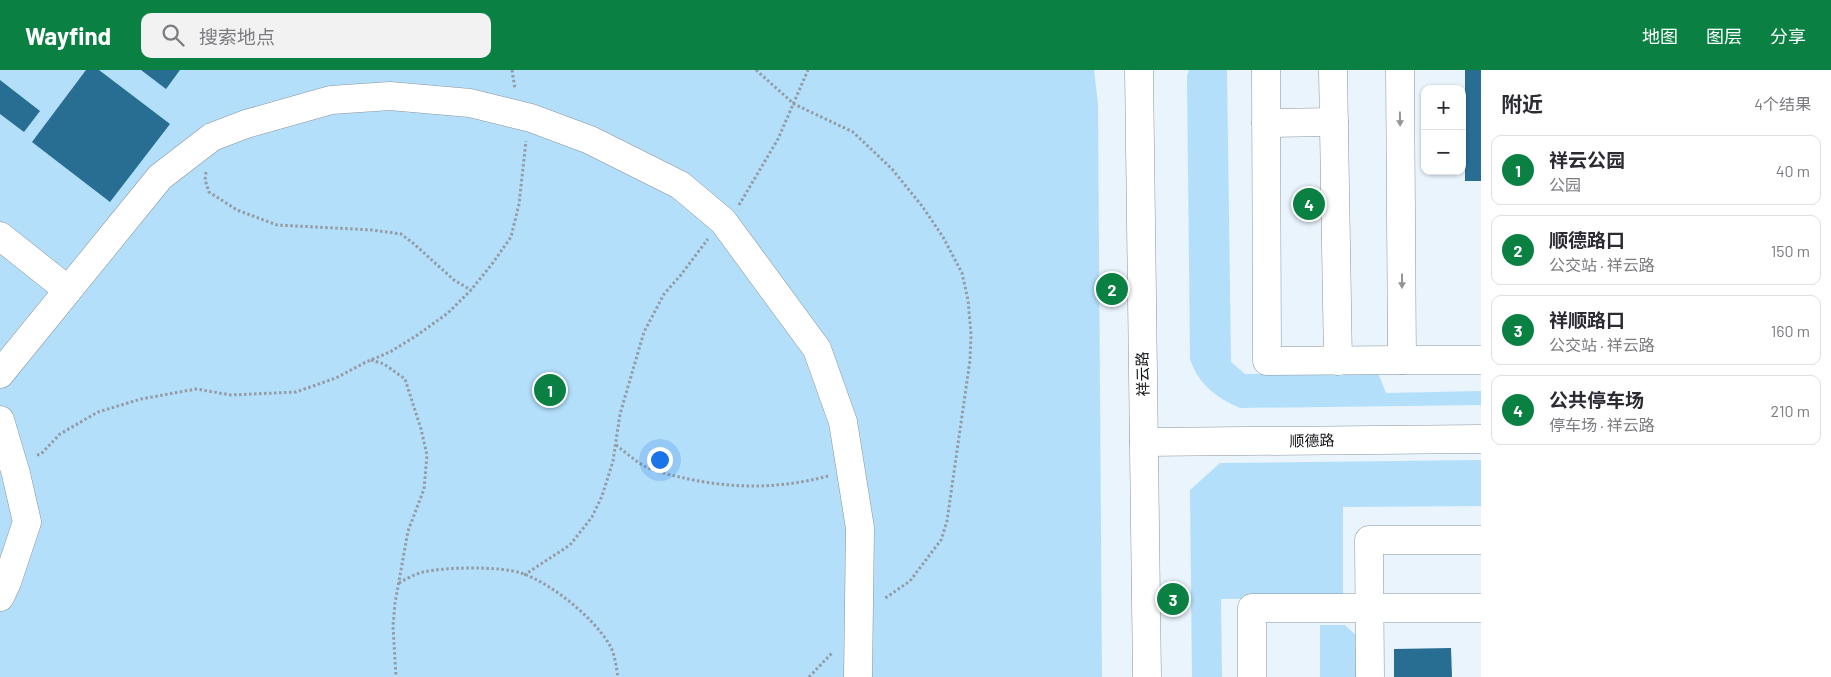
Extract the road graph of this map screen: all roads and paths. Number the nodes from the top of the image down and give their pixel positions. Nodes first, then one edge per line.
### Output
1 (512, 70) edge
2 (756, 70) edge
3 (808, 70) edge
4 (1140, 70) edge
5 (1266, 70) edge
6 (1333, 70) edge
7 (1400, 70) edge
8 (794, 104) junction
9 (520, 116) junction
10 (1266, 122) junction
11 (1334, 122) junction
12 (212, 137) junction
13 (723, 221) junction
14 (0, 236) edge
15 (68, 290) junction
16 (471, 290) junction
17 (371, 360) junction
18 (1402, 360) junction
19 (1481, 360) edge
20 (1338, 361) junction
21 (0, 374) edge
22 (0, 420) edge
23 (1481, 439) edge
24 (1144, 442) junction
25 (616, 445) junction
26 (41, 454) dead end
27 (851, 472) junction
28 (1481, 540) edge
29 (524, 575) junction
30 (398, 583) junction
31 (0, 597) edge
32 (1481, 608) edge
33 (1369, 609) junction
34 (859, 622) junction
35 (834, 651) dead end
36 (396, 677) edge
37 (618, 677) edge
38 (809, 677) edge
39 (858, 677) edge
40 (1147, 677) edge
41 (1252, 677) edge
42 (1370, 677) edge

1 - 9 path
2 - 8 path
3 - 8 path
4 - 24 street, 祥云路
5 - 10 street
6 - 11 street
7 -> 18 street
8 - 13 path
8 - 34 path
9 - 12 street
9 - 13 street
9 - 16 path
10 - 11 street
10 - 20 street
11 - 20 street
12 - 15 street
12 - 16 path
13 - 25 path
13 - 27 street
14 - 15 street
15 - 21 street
16 - 17 path
17 - 26 path
17 - 30 path
18 - 19 street
18 - 20 street
22 - 31 street
23 - 24 street, 顺德路
24 - 40 street, 祥云路
25 - 27 path
25 - 29 path
27 - 34 street
28 - 33 street
29 - 30 path
29 - 37 path
30 - 36 path
32 - 33 street
33 - 41 street
33 - 42 street
34 - 39 street
35 - 38 path

